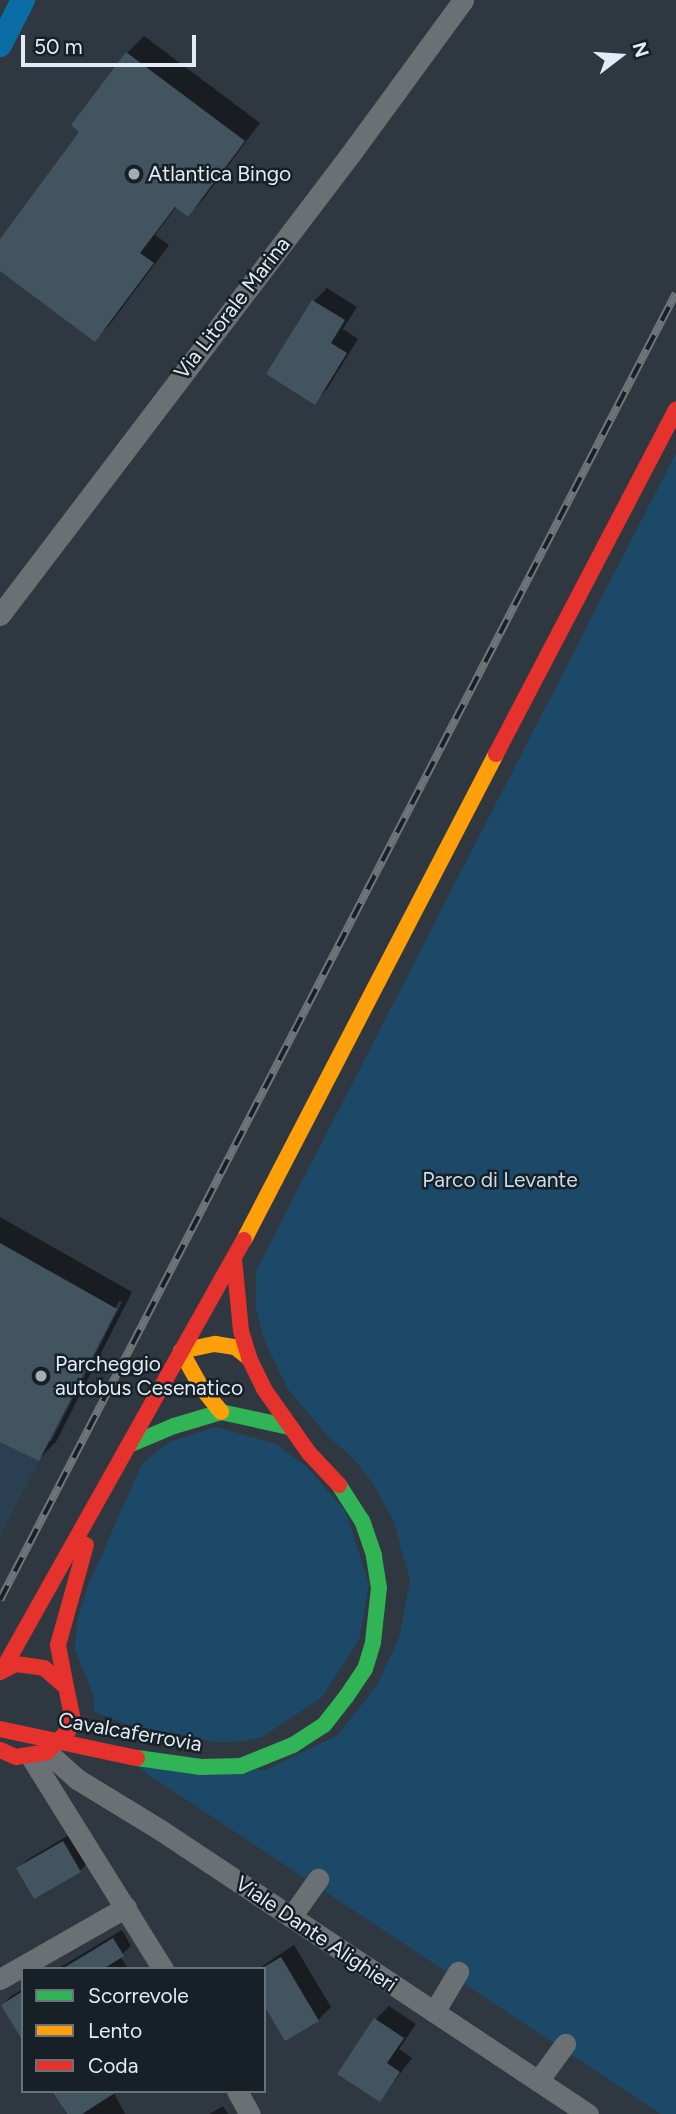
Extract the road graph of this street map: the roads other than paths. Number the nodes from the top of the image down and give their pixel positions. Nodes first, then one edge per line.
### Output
1 (463, 0) edge
2 (676, 409) edge
3 (0, 615) edge
4 (233, 1259) junction
5 (181, 1351) junction
6 (249, 1358) junction
7 (221, 1412) junction
8 (290, 1427) junction
9 (129, 1445) junction
10 (95, 1507) junction
11 (2, 1670) edge
12 (66, 1687) junction
13 (0, 1729) edge
14 (1, 1751) edge
15 (39, 1755) junction
16 (318, 1878) dead end
17 (126, 1907) junction
18 (291, 1917) junction
19 (162, 1967) edge
20 (458, 1972) dead end
21 (0, 1979) edge
22 (434, 2012) junction
23 (565, 2044) dead end
24 (538, 2081) junction
25 (237, 2093) edge
26 (250, 2114) edge
27 (588, 2114) edge

1 - 3 street, Via Litorale Marina
2 - 4 street
4 - 5 street
4 - 6 street, Cavalcaferrovia
5 - 6 street
5 - 7 street
5 - 9 street
6 - 8 street, Cavalcaferrovia
7 - 8 street
7 - 9 street
8 - 13 street, Cavalcaferrovia, bridge
9 - 10 street
10 - 11 street
10 - 12 street
11 - 12 street
12 - 15 street
14 - 15 street
15 - 17 street
15 - 18 street, Viale Dante Alighieri
16 - 18 street
17 - 19 street
17 - 21 street
18 - 22 street, Viale Dante Alighieri
20 - 22 street
22 - 24 street, Viale Dante Alighieri
23 - 24 street
24 - 27 street, Viale Dante Alighieri
25 - 26 street

